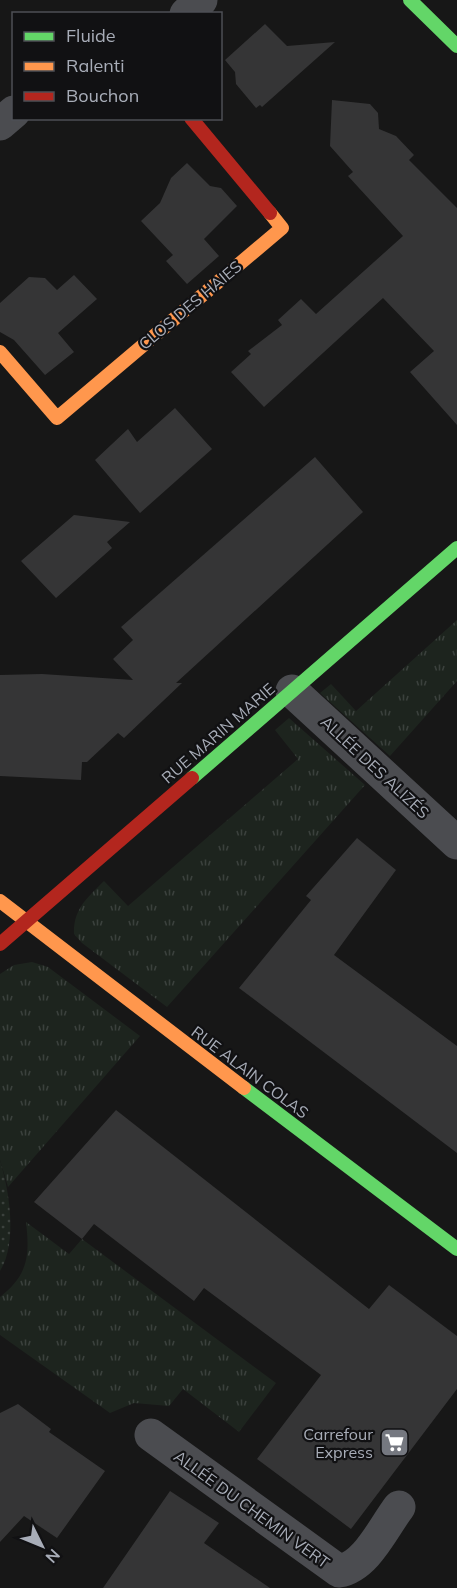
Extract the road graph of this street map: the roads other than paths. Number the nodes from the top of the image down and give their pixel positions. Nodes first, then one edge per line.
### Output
1 (201, 0) edge
2 (410, 0) edge
3 (188, 12) edge
4 (457, 46) edge
5 (12, 114) edge
6 (193, 120) edge
7 (0, 124) edge
8 (0, 352) edge
9 (457, 548) edge
10 (292, 691) junction
11 (457, 843) edge
12 (0, 901) edge
13 (24, 922) junction
14 (0, 944) edge
15 (457, 1249) edge
16 (151, 1435) dead end
17 (399, 1507) dead end

1 - 3 street
2 - 4 street
5 - 7 street
6 - 8 street, CLOS DES HAIES
9 - 10 street, RUE MARIN MARIE
10 - 11 street, ALLÉE DES ALIZÉS
10 - 13 street, RUE MARIN MARIE
12 - 13 street, RUE ALAIN COLAS
13 - 14 street, RUE MARIN MARIE
13 - 15 street, RUE ALAIN COLAS
16 - 17 street, ALLÉE DU CHEMIN VERT

